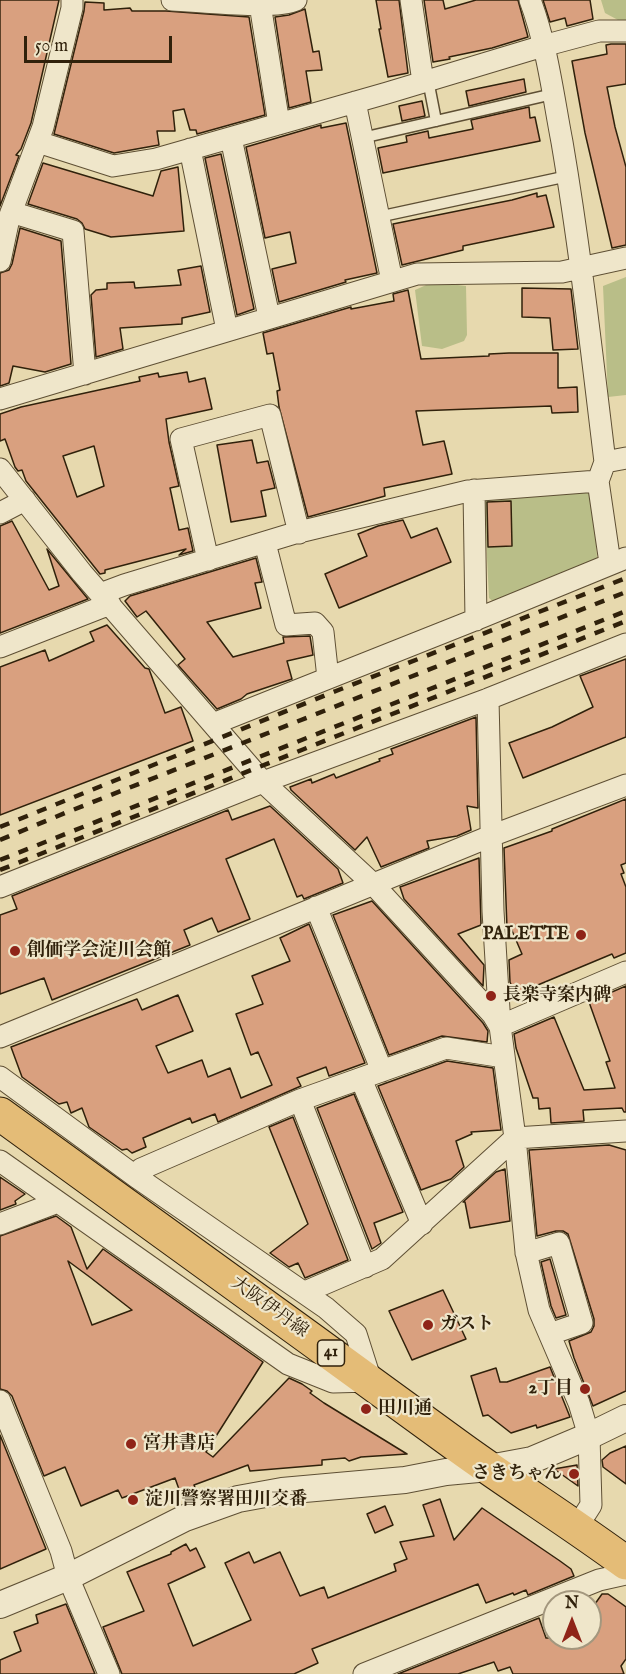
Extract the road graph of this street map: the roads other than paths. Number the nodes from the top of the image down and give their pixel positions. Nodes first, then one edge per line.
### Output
1 (72, 0) edge
2 (172, 0) edge
3 (296, 0) edge
4 (411, 0) edge
5 (530, 0) edge
6 (260, 4) junction
7 (626, 31) edge
8 (543, 46) junction
9 (426, 81) junction
10 (553, 94) junction
11 (355, 102) junction
12 (436, 121) junction
13 (279, 124) junction
14 (231, 138) junction
15 (362, 138) junction
16 (38, 142) junction
17 (190, 149) junction
18 (568, 176) junction
19 (7, 214) edge
20 (378, 217) junction
21 (626, 258) edge
22 (0, 261) edge
23 (582, 269) junction
24 (392, 281) junction
25 (269, 317) junction
26 (227, 330) junction
27 (85, 374) junction
28 (0, 399) edge
29 (626, 458) edge
30 (0, 469) edge
31 (601, 471) junction
32 (474, 490) junction
33 (25, 500) junction
34 (0, 513) edge
35 (299, 533) junction
36 (265, 543) junction
37 (208, 560) junction
38 (618, 560) edge
39 (105, 599) junction
40 (476, 620) junction
41 (626, 644) edge
42 (0, 647) edge
43 (328, 678) junction
44 (489, 699) junction
45 (213, 724) junction
46 (263, 782) junction
47 (626, 784) edge
48 (491, 836) junction
49 (373, 884) junction
50 (0, 887) edge
51 (316, 907) junction
52 (626, 972) edge
53 (500, 1026) junction
54 (0, 1037) edge
55 (504, 1057) junction
56 (382, 1071) junction
57 (0, 1077) edge
58 (361, 1079) junction
59 (300, 1100) junction
60 (0, 1114) edge
61 (625, 1136) edge
62 (515, 1138) junction
63 (0, 1161) edge
64 (135, 1176) junction
65 (58, 1202) junction
66 (0, 1224) edge
67 (422, 1224) junction
68 (526, 1253) junction
69 (365, 1267) junction
70 (305, 1292) junction
71 (550, 1334) junction
72 (371, 1381) junction
73 (0, 1401) edge
74 (626, 1418) edge
75 (590, 1436) junction
76 (489, 1468) junction
77 (577, 1527) junction
78 (626, 1563) edge
79 (626, 1574) edge
80 (68, 1577) junction
81 (0, 1605) edge
82 (109, 1674) edge
83 (364, 1674) edge

1 - 16 street
2 - 6 street
3 - 6 street
4 - 9 street
5 - 8 street
6 - 13 street
7 - 8 street
8 - 9 street
8 - 10 street
9 - 11 street
9 - 12 lane
10 - 12 lane
10 - 18 street
11 - 13 street
11 - 15 street
12 - 15 lane
13 - 14 street
14 - 17 street
14 - 25 street
15 - 20 street
16 - 17 street
16 - 19 street
17 - 26 street
18 - 20 lane
18 - 23 street
19 - 22 street
19 - 27 street
20 - 24 street
21 - 23 street
23 - 24 street
23 - 31 street
24 - 25 street
25 - 26 street
26 - 27 street
27 - 28 street
29 - 31 street
30 - 33 street
31 - 32 street
31 - 38 street
32 - 35 street
32 - 40 street
33 - 34 street
33 - 39 street
35 - 36 street
35 - 37 street
36 - 37 street
36 - 43 street
37 - 39 street
38 - 40 street
39 - 42 street
39 - 45 street
40 - 43 street
41 - 44 street
43 - 45 street
44 - 46 street
44 - 48 street
45 - 46 street
46 - 49 street
46 - 50 street
47 - 48 street
48 - 49 street
48 - 53 street
49 - 51 street
49 - 53 street
51 - 54 street
51 - 56 street
52 - 53 street
53 - 55 street
55 - 56 street
55 - 62 street
56 - 58 street
57 - 64 street
58 - 59 street
58 - 67 street
59 - 64 street
59 - 69 street
60 - 72 main road, 大阪伊丹線 / 41
61 - 62 street
62 - 67 street
62 - 68 street
63 - 65 street
64 - 70 street
65 - 66 street
65 - 72 street
67 - 69 street
68 - 71 street
68 - 71 street
69 - 70 street
70 - 72 street
71 - 75 street
72 - 76 main road, 大阪伊丹線 / 41
73 - 80 street
74 - 75 street
75 - 76 street
75 - 77 street
76 - 77 main road, 大阪伊丹線 / 41
76 - 80 street
77 - 78 main road, 大阪伊丹線 / 41
79 - 83 street
80 - 81 street
80 - 82 street

